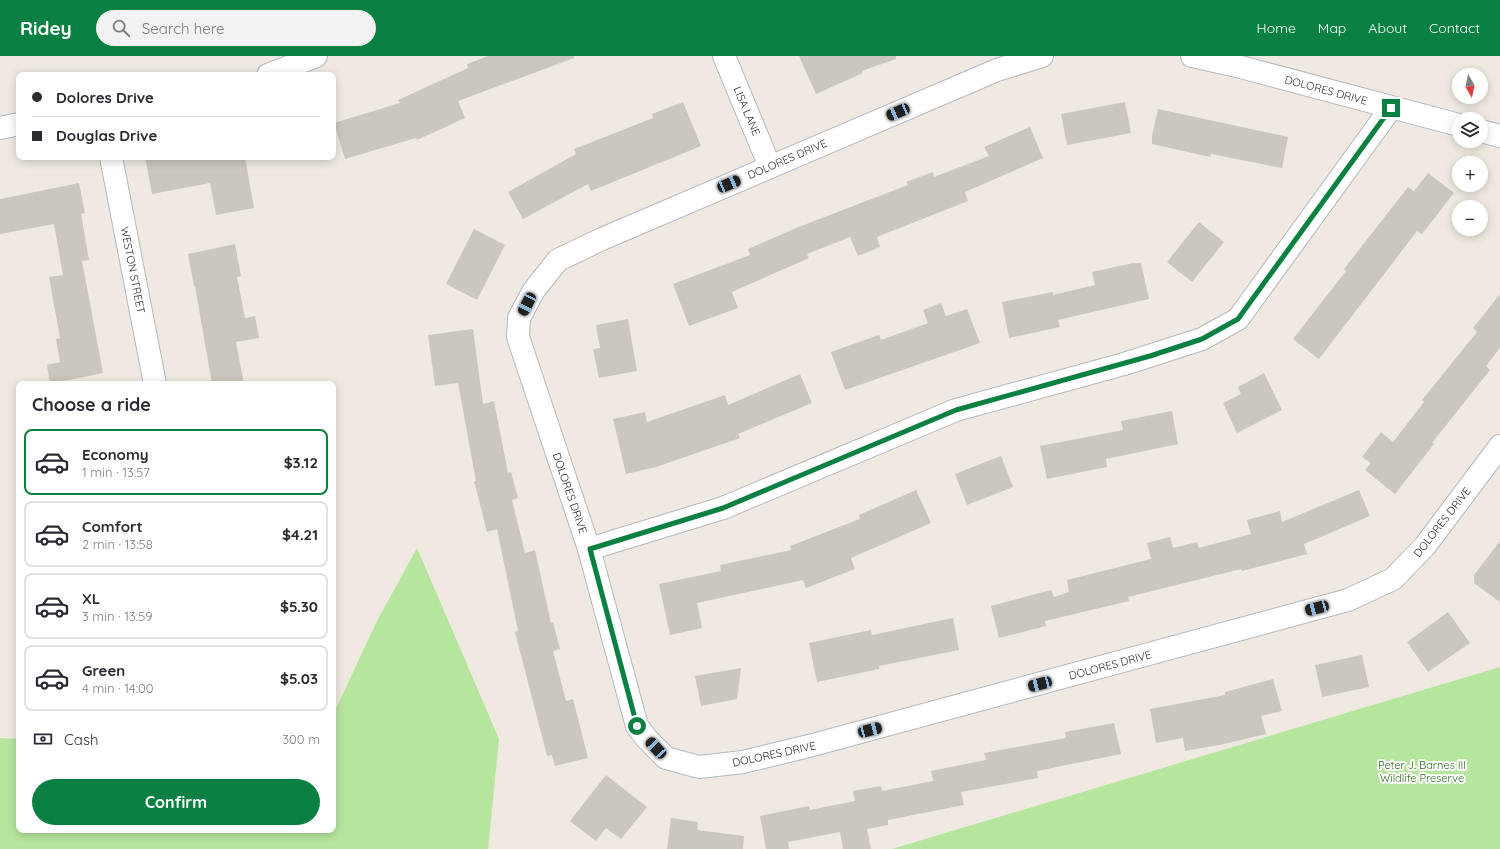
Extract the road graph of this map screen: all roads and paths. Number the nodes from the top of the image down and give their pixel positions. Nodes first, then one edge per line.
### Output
1 (316, 56) edge
2 (724, 56) edge
3 (1042, 56) edge
4 (1192, 56) edge
5 (1238, 61) edge
6 (276, 72) edge
7 (1391, 108) junction
8 (1452, 123) edge
9 (16, 125) edge
10 (0, 128) edge
11 (1488, 133) edge
12 (1500, 136) edge
13 (112, 160) edge
14 (770, 167) junction
15 (154, 381) edge
16 (1496, 458) edge
17 (590, 549) junction

1 - 6 street
2 - 14 street, LISA LANE
3 - 14 street, DOLORES DRIVE
4 - 5 street, DOLORES DRIVE
5 - 7 street, DOLORES DRIVE
7 - 8 street, DOLORES DRIVE
7 - 17 street
9 - 10 street
11 - 12 street
13 - 15 street, WESTON STREET
14 - 17 street, DOLORES DRIVE
16 - 17 street, DOLORES DRIVE

